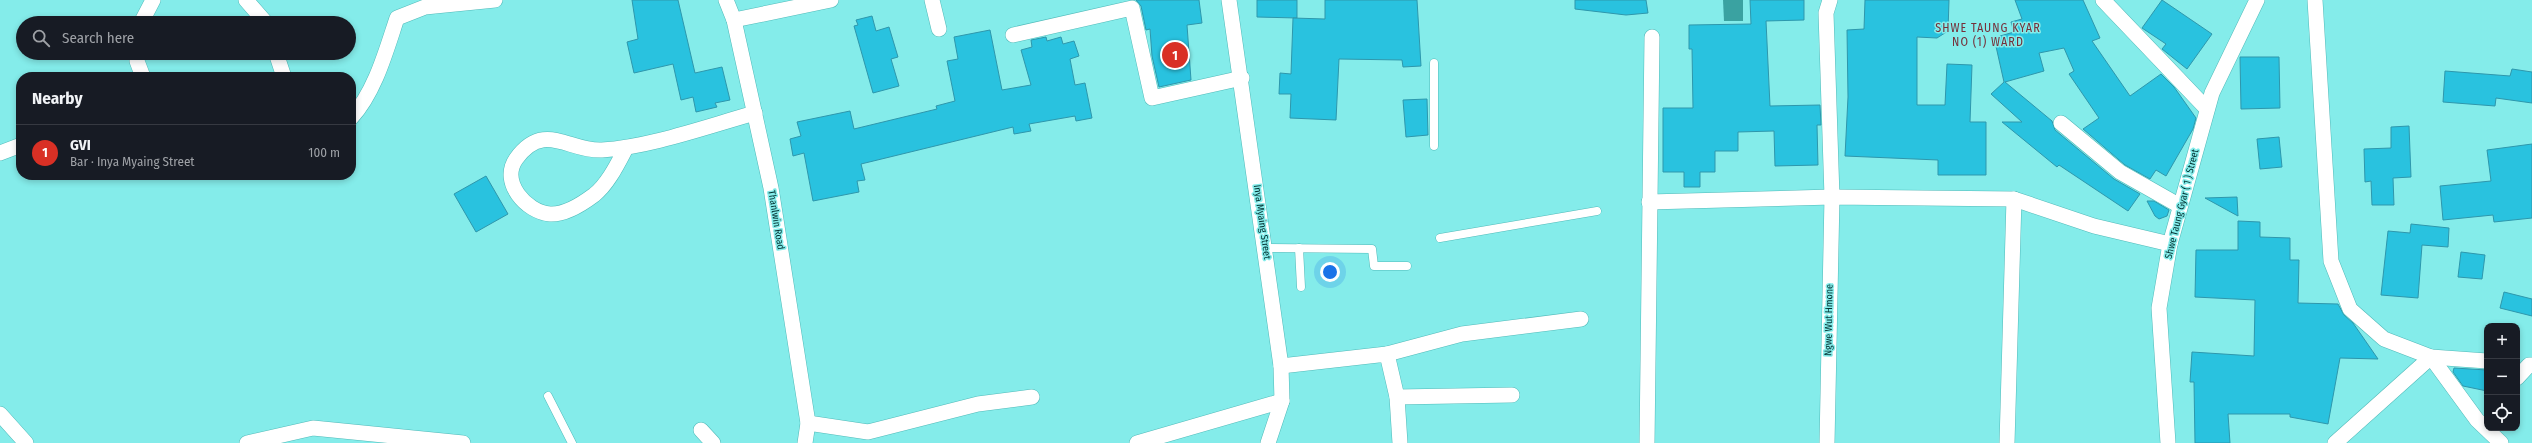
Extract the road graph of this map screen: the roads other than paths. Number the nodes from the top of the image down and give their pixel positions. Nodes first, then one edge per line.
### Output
1 (153, 0) edge
2 (246, 0) edge
3 (495, 0) edge
4 (726, 0) edge
5 (831, 0) edge
6 (932, 0) edge
7 (1229, 0) edge
8 (1830, 0) edge
9 (2103, 0) edge
10 (2257, 0) edge
11 (2315, 0) edge
12 (145, 16) edge
13 (260, 16) edge
14 (734, 20) junction
15 (939, 29) dead end
16 (1013, 35) dead end
17 (1652, 37) dead end
18 (137, 60) edge
19 (278, 60) edge
20 (1434, 63) dead end
21 (141, 72) edge
22 (282, 72) edge
23 (1242, 78) junction
24 (2207, 108) junction
25 (356, 112) edge
26 (755, 113) junction
27 (2061, 123) dead end
28 (1434, 146) dead end
29 (16, 147) edge
30 (626, 148) junction
31 (0, 153) edge
32 (1832, 197) junction
33 (2014, 199) junction
34 (1649, 202) junction
35 (2180, 206) junction
36 (1597, 211) dead end
37 (1440, 238) dead end
38 (2170, 244) junction
39 (1266, 248) junction
40 (1300, 248) junction
41 (1406, 266) dead end
42 (1301, 287) dead end
43 (1581, 319) dead end
44 (1387, 354) junction
45 (2431, 357) junction
46 (2484, 361) edge
47 (2526, 364) edge
48 (1281, 366) junction
49 (2520, 373) edge
50 (1512, 395) dead end
51 (548, 396) dead end
52 (1032, 397) dead end
53 (1397, 397) junction
54 (1282, 401) junction
55 (0, 414) edge
56 (2482, 415) edge
57 (808, 423) junction
58 (701, 430) dead end
59 (26, 443) edge
60 (247, 443) edge
61 (463, 443) edge
62 (572, 443) edge
63 (713, 443) edge
64 (805, 443) edge
65 (1137, 443) edge
66 (1268, 443) edge
67 (1400, 443) edge
68 (1647, 443) edge
69 (1827, 443) edge
70 (2007, 443) edge
71 (2168, 443) edge
72 (2335, 443) edge
73 (2501, 443) edge

1 - 12 street
2 - 13 street
3 - 25 street
4 - 14 street, Thanlwin Road
5 - 14 street
6 - 15 street
7 - 23 street, Inya Myaing Street
8 - 32 street, Ngwe Wut Hmone
9 - 24 street
10 - 24 street, Shwe Taung Gyar ( 1 ) Street
11 - 45 street
14 - 26 street, Thanlwin Road
16 - 23 street
17 - 34 street
18 - 21 street
19 - 22 street
20 - 28 lane
23 - 39 street, Inya Myaing Street
24 - 35 street, Shwe Taung Gyar ( 1 ) Street
26 - 30 street
26 - 57 street, Thanlwin Road
27 - 35 street
29 - 31 street
30 - 30 street
32 - 33 street
32 - 34 street
32 - 69 street, Ngwe Wut Hmone
33 - 38 street
33 - 70 street
34 - 68 street
35 - 38 street, Shwe Taung Gyar ( 1 ) Street
36 - 37 lane
38 - 71 street, Shwe Taung Gyar ( 1 ) Street
39 - 40 lane
39 - 48 street, Inya Myaing Street
40 - 41 lane
40 - 42 lane
43 - 44 street
44 - 48 street
44 - 53 street
45 - 46 street
45 - 56 street
45 - 72 street
47 - 49 street
48 - 54 street, Inya Myaing Street
50 - 53 street
51 - 62 lane
52 - 57 street
53 - 67 street
54 - 65 street
54 - 66 street, Inya Myaing Street
55 - 59 street
56 - 73 street
57 - 64 street, Thanlwin Road
58 - 63 street
60 - 61 street

